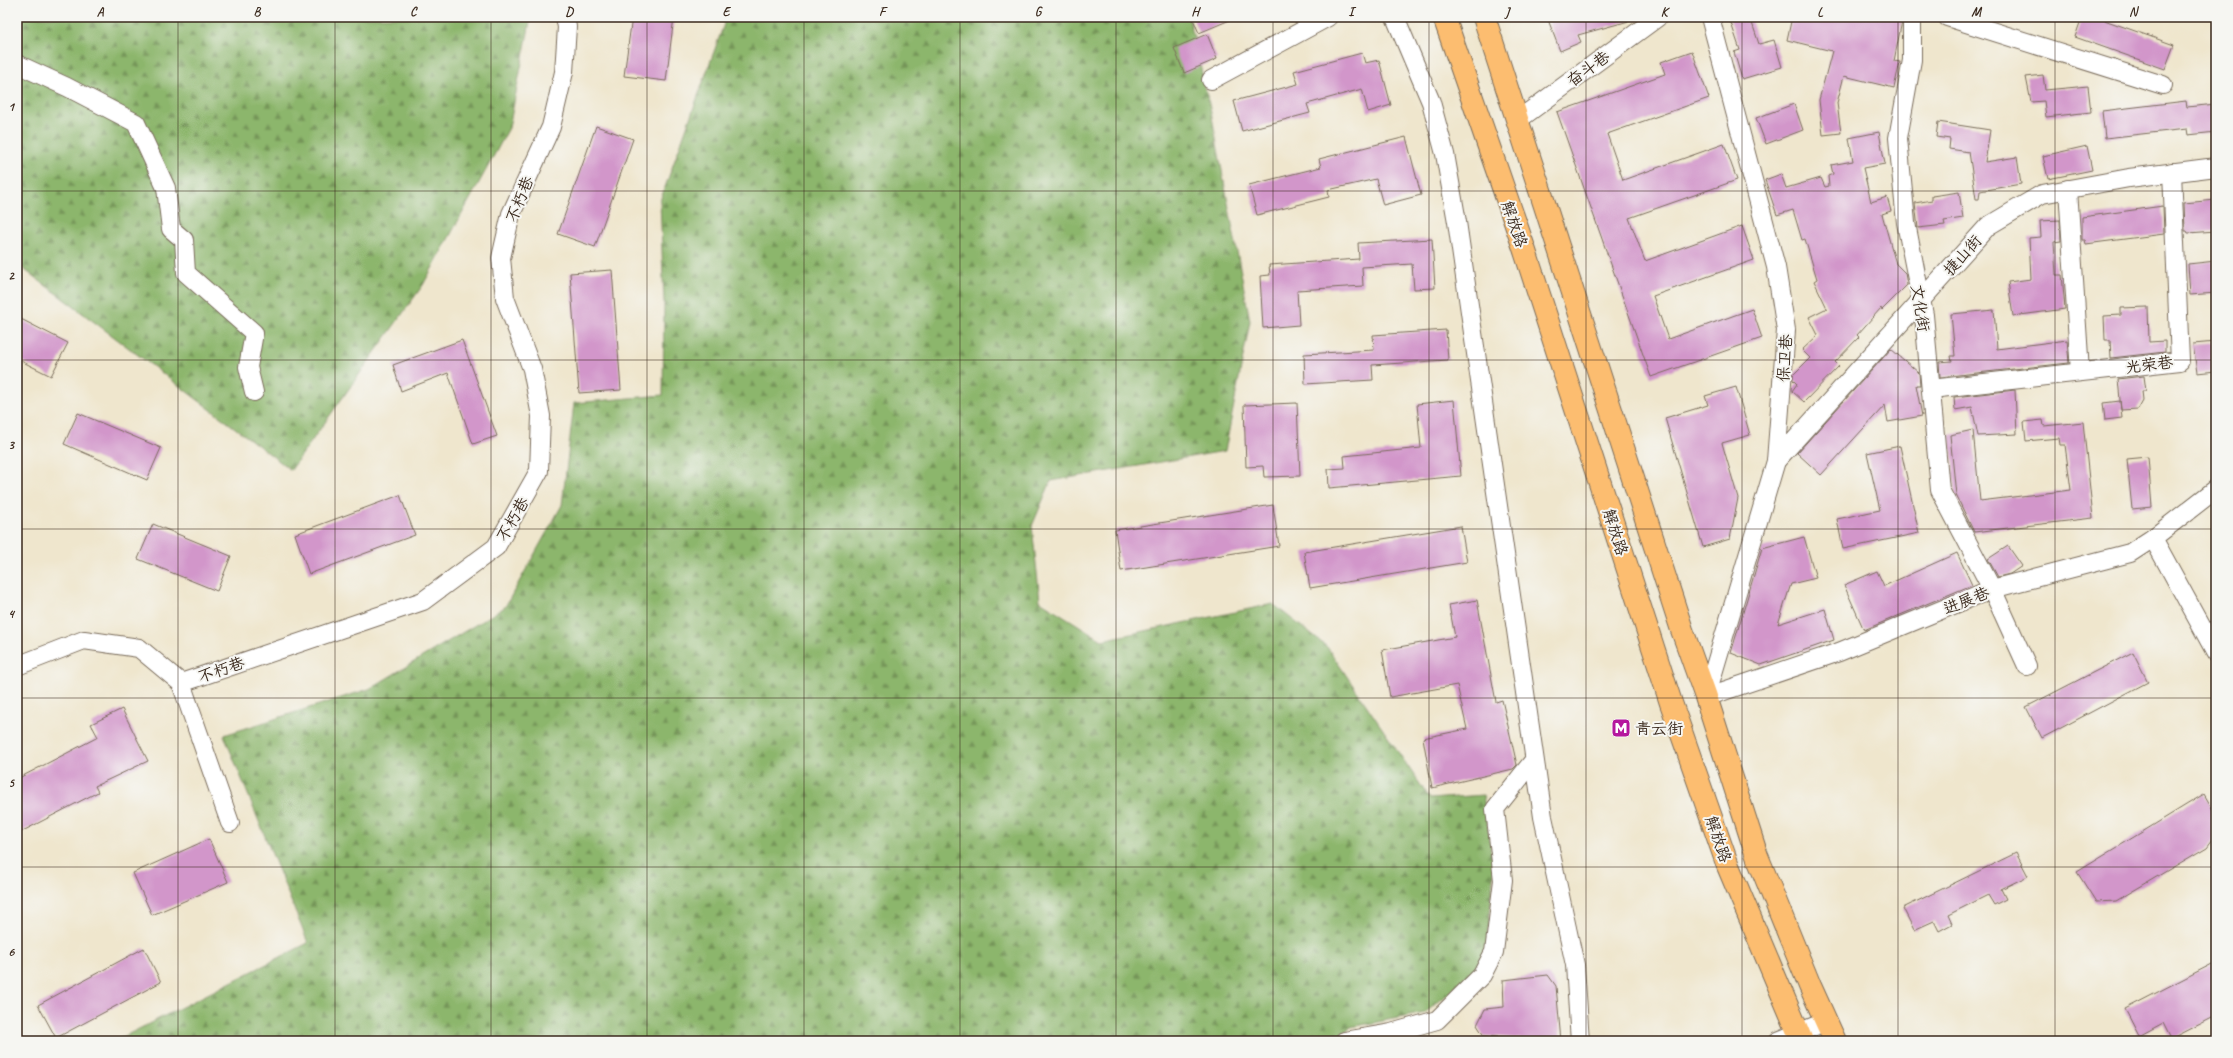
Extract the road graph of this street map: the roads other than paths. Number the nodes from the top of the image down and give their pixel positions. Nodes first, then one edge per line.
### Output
1 (565, 17) edge
2 (1328, 17) edge
3 (1395, 17) edge
4 (1444, 17) edge
5 (1484, 17) edge
6 (1658, 17) edge
7 (1710, 17) edge
8 (1912, 17) edge
9 (1947, 17) edge
10 (17, 64) edge
11 (1211, 80) dead end
12 (2163, 85) dead end
13 (1518, 120) junction
14 (2216, 167) edge
15 (2172, 172) junction
16 (2068, 189) junction
17 (1921, 301) junction
18 (2080, 372) junction
19 (1931, 389) junction
20 (254, 392) dead end
21 (1776, 461) junction
22 (2216, 489) edge
23 (2153, 538) junction
24 (1992, 589) junction
25 (2216, 653) edge
26 (17, 666) edge
27 (2028, 666) dead end
28 (181, 683) junction
29 (1706, 698) junction
30 (1534, 760) junction
31 (230, 823) dead end
32 (1827, 1021) junction
33 (1800, 1037) edge
34 (1344, 1041) edge
35 (1580, 1041) edge
36 (1778, 1041) edge
37 (1835, 1041) edge

1 - 28 street, 不朽巷
2 - 11 street
3 - 30 street
4 - 33 main road, 解放路
5 - 13 main road, 解放路
6 - 13 street, 奋斗巷
7 - 21 street, 保卫巷
8 - 17 street, 文化街
9 - 12 street
10 - 20 street
13 - 29 main road, 解放路
14 - 15 street, 捷山街
15 - 16 street, 捷山街
15 - 18 street, 光荣巷
16 - 17 street, 捷山街
16 - 18 street
17 - 19 street, 文化街
17 - 21 street, 捷山街
18 - 19 street, 光荣巷
19 - 24 street, 文化街
21 - 29 street, 保卫巷
22 - 23 street, 进展巷
23 - 24 street, 进展巷
23 - 25 street
24 - 27 street, 文化街
24 - 29 street, 进展巷
26 - 28 street
28 - 31 street, 不朽巷
29 - 32 main road, 解放路
30 - 34 street
30 - 35 street
32 - 33 street
32 - 37 main road, 解放路
33 - 36 street

